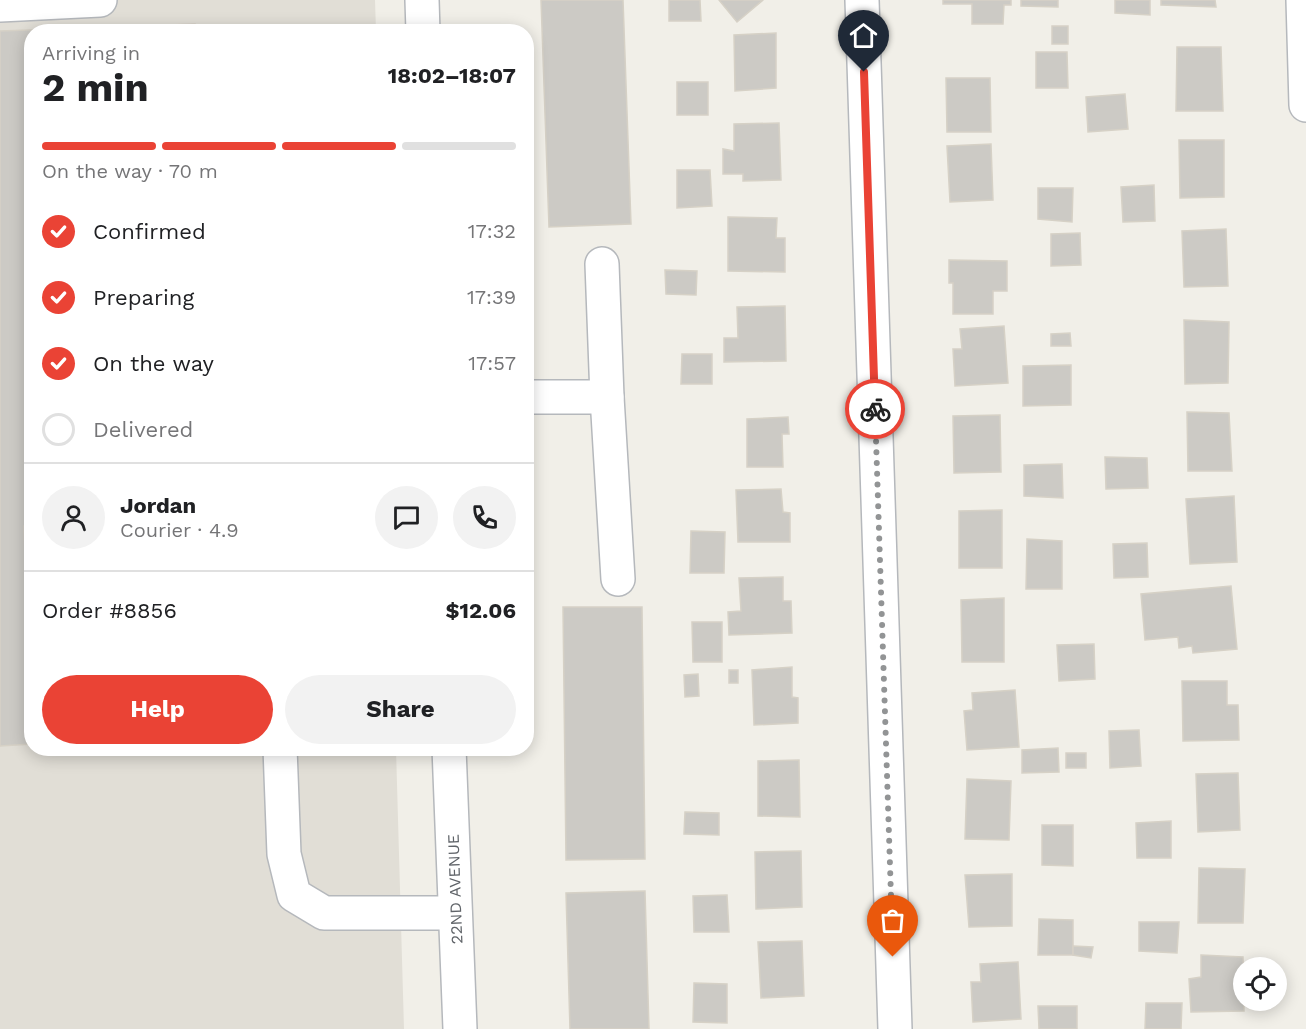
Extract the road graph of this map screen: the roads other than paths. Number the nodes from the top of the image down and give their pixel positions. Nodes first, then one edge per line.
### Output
1 (100, 0) edge
2 (422, 0) edge
3 (862, 0) edge
4 (1303, 0) edge
5 (0, 5) edge
6 (423, 24) edge
7 (1306, 105) edge
8 (602, 264) dead end
9 (534, 397) edge
10 (607, 397) junction
11 (618, 579) dead end
12 (280, 756) edge
13 (449, 756) edge
14 (455, 913) junction
15 (460, 1029) edge
16 (895, 1029) edge

1 - 5 street
2 - 6 street
3 - 16 street
4 - 7 street
8 - 10 street
9 - 10 street
10 - 11 street
12 - 14 street
13 - 14 street, 22ND AVENUE
14 - 15 street, 22ND AVENUE

